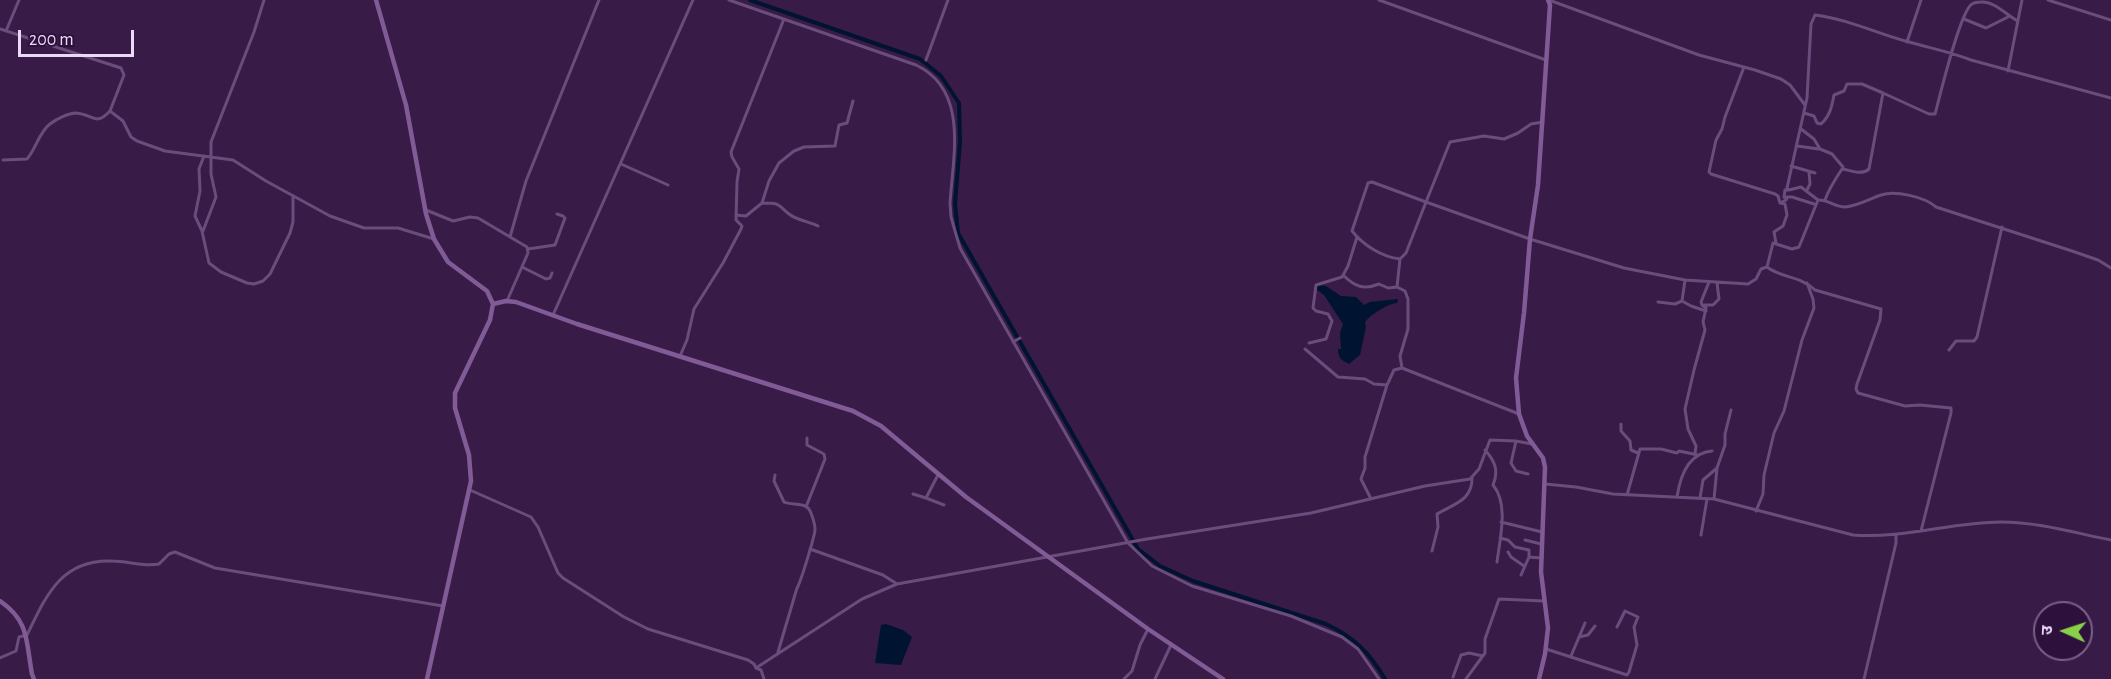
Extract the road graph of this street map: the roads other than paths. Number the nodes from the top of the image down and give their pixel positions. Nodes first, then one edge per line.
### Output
1 (19, 0) edge
2 (264, 0) edge
3 (376, 0) edge
4 (599, 0) edge
5 (693, 0) edge
6 (732, 0) edge
7 (948, 0) edge
8 (1379, 0) edge
9 (1549, 0) edge
10 (1921, 0) edge
11 (2022, 0) edge
12 (2048, 0) edge
13 (1975, 2) edge
14 (2009, 16) junction
15 (784, 19) junction
16 (1964, 19) junction
17 (2111, 20) edge
18 (2018, 21) junction
19 (0, 29) edge
20 (6, 31) junction
21 (1907, 42) junction
22 (1951, 52) junction
23 (926, 60) dead end
24 (1547, 61) junction
25 (1744, 67) junction
26 (2008, 71) junction
27 (1883, 93) junction
28 (2111, 98) edge
29 (853, 101) dead end
30 (1806, 101) junction
31 (110, 111) junction
32 (1804, 113) junction
33 (1543, 123) junction
34 (1801, 129) junction
35 (1797, 146) junction
36 (1820, 149) junction
37 (204, 156) junction
38 (212, 157) junction
39 (3, 160) dead end
40 (621, 164) junction
41 (1791, 166) junction
42 (1844, 168) junction
43 (1809, 172) junction
44 (1815, 173) dead end
45 (668, 185) dead end
46 (1789, 190) junction
47 (1807, 190) junction
48 (293, 196) junction
49 (1784, 197) junction
50 (1818, 200) junction
51 (1825, 200) junction
52 (1426, 202) junction
53 (762, 203) junction
54 (1780, 203) junction
55 (1815, 204) junction
56 (426, 210) junction
57 (557, 214) dead end
58 (736, 215) junction
59 (818, 226) dead end
60 (2002, 228) junction
61 (202, 231) junction
62 (510, 237) junction
63 (1357, 237) junction
64 (434, 239) junction
65 (1530, 239) junction
66 (1776, 243) junction
67 (528, 249) junction
68 (1400, 259) junction
69 (522, 267) junction
70 (1767, 267) junction
71 (2111, 268) edge
72 (552, 273) dead end
73 (1343, 275) junction
74 (1685, 280) junction
75 (1709, 282) junction
76 (1807, 282) junction
77 (1718, 283) junction
78 (1397, 287) junction
79 (507, 301) junction
80 (1682, 301) junction
81 (1658, 302) dead end
82 (493, 304) junction
83 (1702, 305) junction
84 (1706, 311) junction
85 (553, 315) junction
86 (1309, 343) dead end
87 (1305, 349) dead end
88 (1949, 350) dead end
89 (680, 356) junction
90 (1402, 368) junction
91 (1387, 386) junction
92 (1731, 410) dead end
93 (1519, 414) junction
94 (1621, 424) dead end
95 (807, 438) dead end
96 (1516, 441) junction
97 (1533, 444) junction
98 (1485, 450) junction
99 (1712, 451) dead end
100 (1638, 453) junction
101 (1697, 454) junction
102 (1717, 468) junction
103 (1528, 474) dead end
104 (775, 475) dead end
105 (938, 475) junction
106 (1472, 477) junction
107 (1544, 484) junction
108 (469, 490) junction
109 (913, 494) dead end
110 (1627, 495) junction
111 (1677, 497) junction
112 (927, 498) junction
113 (1371, 498) junction
114 (1700, 498) junction
115 (1707, 499) junction
116 (1714, 499) junction
117 (944, 505) dead end
118 (806, 507) junction
119 (1756, 511) junction
120 (1501, 522) junction
121 (1921, 531) junction
122 (1542, 532) junction
123 (1898, 534) junction
124 (1701, 535) dead end
125 (1500, 538) junction
126 (1525, 540) dead end
127 (2111, 540) edge
128 (1130, 543) junction
129 (1541, 544) junction
130 (810, 549) junction
131 (1432, 551) dead end
132 (1508, 552) dead end
133 (1048, 557) junction
134 (1528, 557) junction
135 (1541, 558) junction
136 (1497, 562) dead end
137 (1524, 566) junction
138 (1521, 575) dead end
139 (897, 585) junction
140 (0, 601) edge
141 (1544, 601) junction
142 (443, 606) junction
143 (1586, 623) dead end
144 (1595, 626) dead end
145 (1617, 627) dead end
146 (1148, 629) junction
147 (27, 635) junction
148 (1579, 637) junction
149 (1173, 646) junction
150 (1546, 649) junction
151 (777, 653) junction
152 (1484, 656) junction
153 (1571, 656) junction
154 (0, 658) edge
155 (756, 668) junction
156 (1453, 677) dead end
157 (1626, 677) edge
158 (34, 679) edge
159 (428, 679) edge
160 (764, 679) edge
161 (1124, 679) edge
162 (1155, 679) edge
163 (1223, 679) edge
164 (1379, 679) edge
165 (1466, 679) edge
166 (1539, 679) edge
167 (1864, 679) edge

1 - 20 street
2 - 38 street
3 - 56 street
4 - 62 street
5 - 40 street
6 - 15 street
7 - 23 street
8 - 24 street
9 - 24 street
9 - 25 street
10 - 21 street
11 - 18 street
12 - 17 street
13 - 14 street
13 - 16 street
14 - 16 street
14 - 18 street
15 - 58 street
15 - 128 street
16 - 22 street
18 - 26 street
19 - 20 street
20 - 31 street
21 - 22 street
21 - 30 street
22 - 26 street
22 - 27 street
24 - 33 street
25 - 30 street
25 - 54 street
26 - 28 street
27 - 32 street
27 - 42 street
29 - 53 street
30 - 32 street
31 - 37 street
31 - 39 street
32 - 34 street
33 - 52 street
33 - 65 street
34 - 35 street
34 - 36 street
35 - 36 street
35 - 41 street
36 - 42 street
37 - 38 street
37 - 61 street
38 - 48 street
38 - 61 street
40 - 45 street
40 - 85 street
41 - 43 street
41 - 46 street
42 - 51 street
43 - 44 street
43 - 47 street
46 - 47 street
46 - 49 street
47 - 50 street
48 - 61 street
48 - 64 street
49 - 54 street
49 - 55 street
50 - 51 street
50 - 55 street
51 - 60 street
52 - 63 street
52 - 65 street
52 - 68 street
53 - 58 street
53 - 59 street
54 - 66 street
55 - 66 street
56 - 62 street
56 - 64 street
57 - 67 street
58 - 89 street
60 - 71 street
60 - 88 street
62 - 67 street
63 - 68 street
63 - 73 street
64 - 82 street
65 - 74 street
65 - 93 street
66 - 70 street
67 - 69 street
68 - 78 street
69 - 72 street
69 - 79 street
70 - 76 street
70 - 77 street
73 - 78 street
73 - 86 street
74 - 75 street
74 - 80 street
75 - 77 street
75 - 83 street
76 - 119 street
76 - 121 street
77 - 83 street
78 - 90 street
79 - 82 street
79 - 85 street
80 - 81 street
80 - 84 street
82 - 108 street
83 - 84 street
84 - 101 street
85 - 89 street
87 - 91 street
89 - 105 street
90 - 91 street
90 - 93 street
91 - 113 street
92 - 102 street
93 - 97 street
94 - 100 street
95 - 118 street
96 - 97 street
96 - 98 street
96 - 103 street
97 - 107 street
98 - 106 street
98 - 120 street
99 - 101 street
100 - 101 street
100 - 110 street
101 - 111 street
102 - 114 street
102 - 116 street
104 - 118 street
105 - 112 street
105 - 133 street
106 - 113 street
106 - 131 street
107 - 110 street
107 - 122 street
108 - 142 street
108 - 155 street
109 - 112 street
110 - 111 street
111 - 114 street
112 - 117 street
113 - 128 street
114 - 115 street
115 - 116 street
115 - 124 street
116 - 119 street
118 - 130 street
119 - 123 street
120 - 122 street
120 - 125 street
121 - 123 street
121 - 127 street
122 - 129 street
123 - 167 street
125 - 134 street
125 - 136 street
126 - 129 street
128 - 133 street
128 - 164 street
129 - 135 street
130 - 139 street
130 - 151 street
132 - 137 street
133 - 139 street
133 - 146 street
134 - 135 street
134 - 137 street
135 - 141 street
137 - 138 street
139 - 151 street
140 - 147 street
141 - 150 street
141 - 152 street
142 - 147 street
142 - 159 street
143 - 148 street
144 - 148 street
145 - 157 street
146 - 149 street
146 - 161 street
147 - 154 street
147 - 158 street
148 - 153 street
149 - 162 street
149 - 163 street
150 - 153 street
150 - 166 street
151 - 155 street
152 - 156 street
152 - 165 street
153 - 157 street
155 - 160 street

